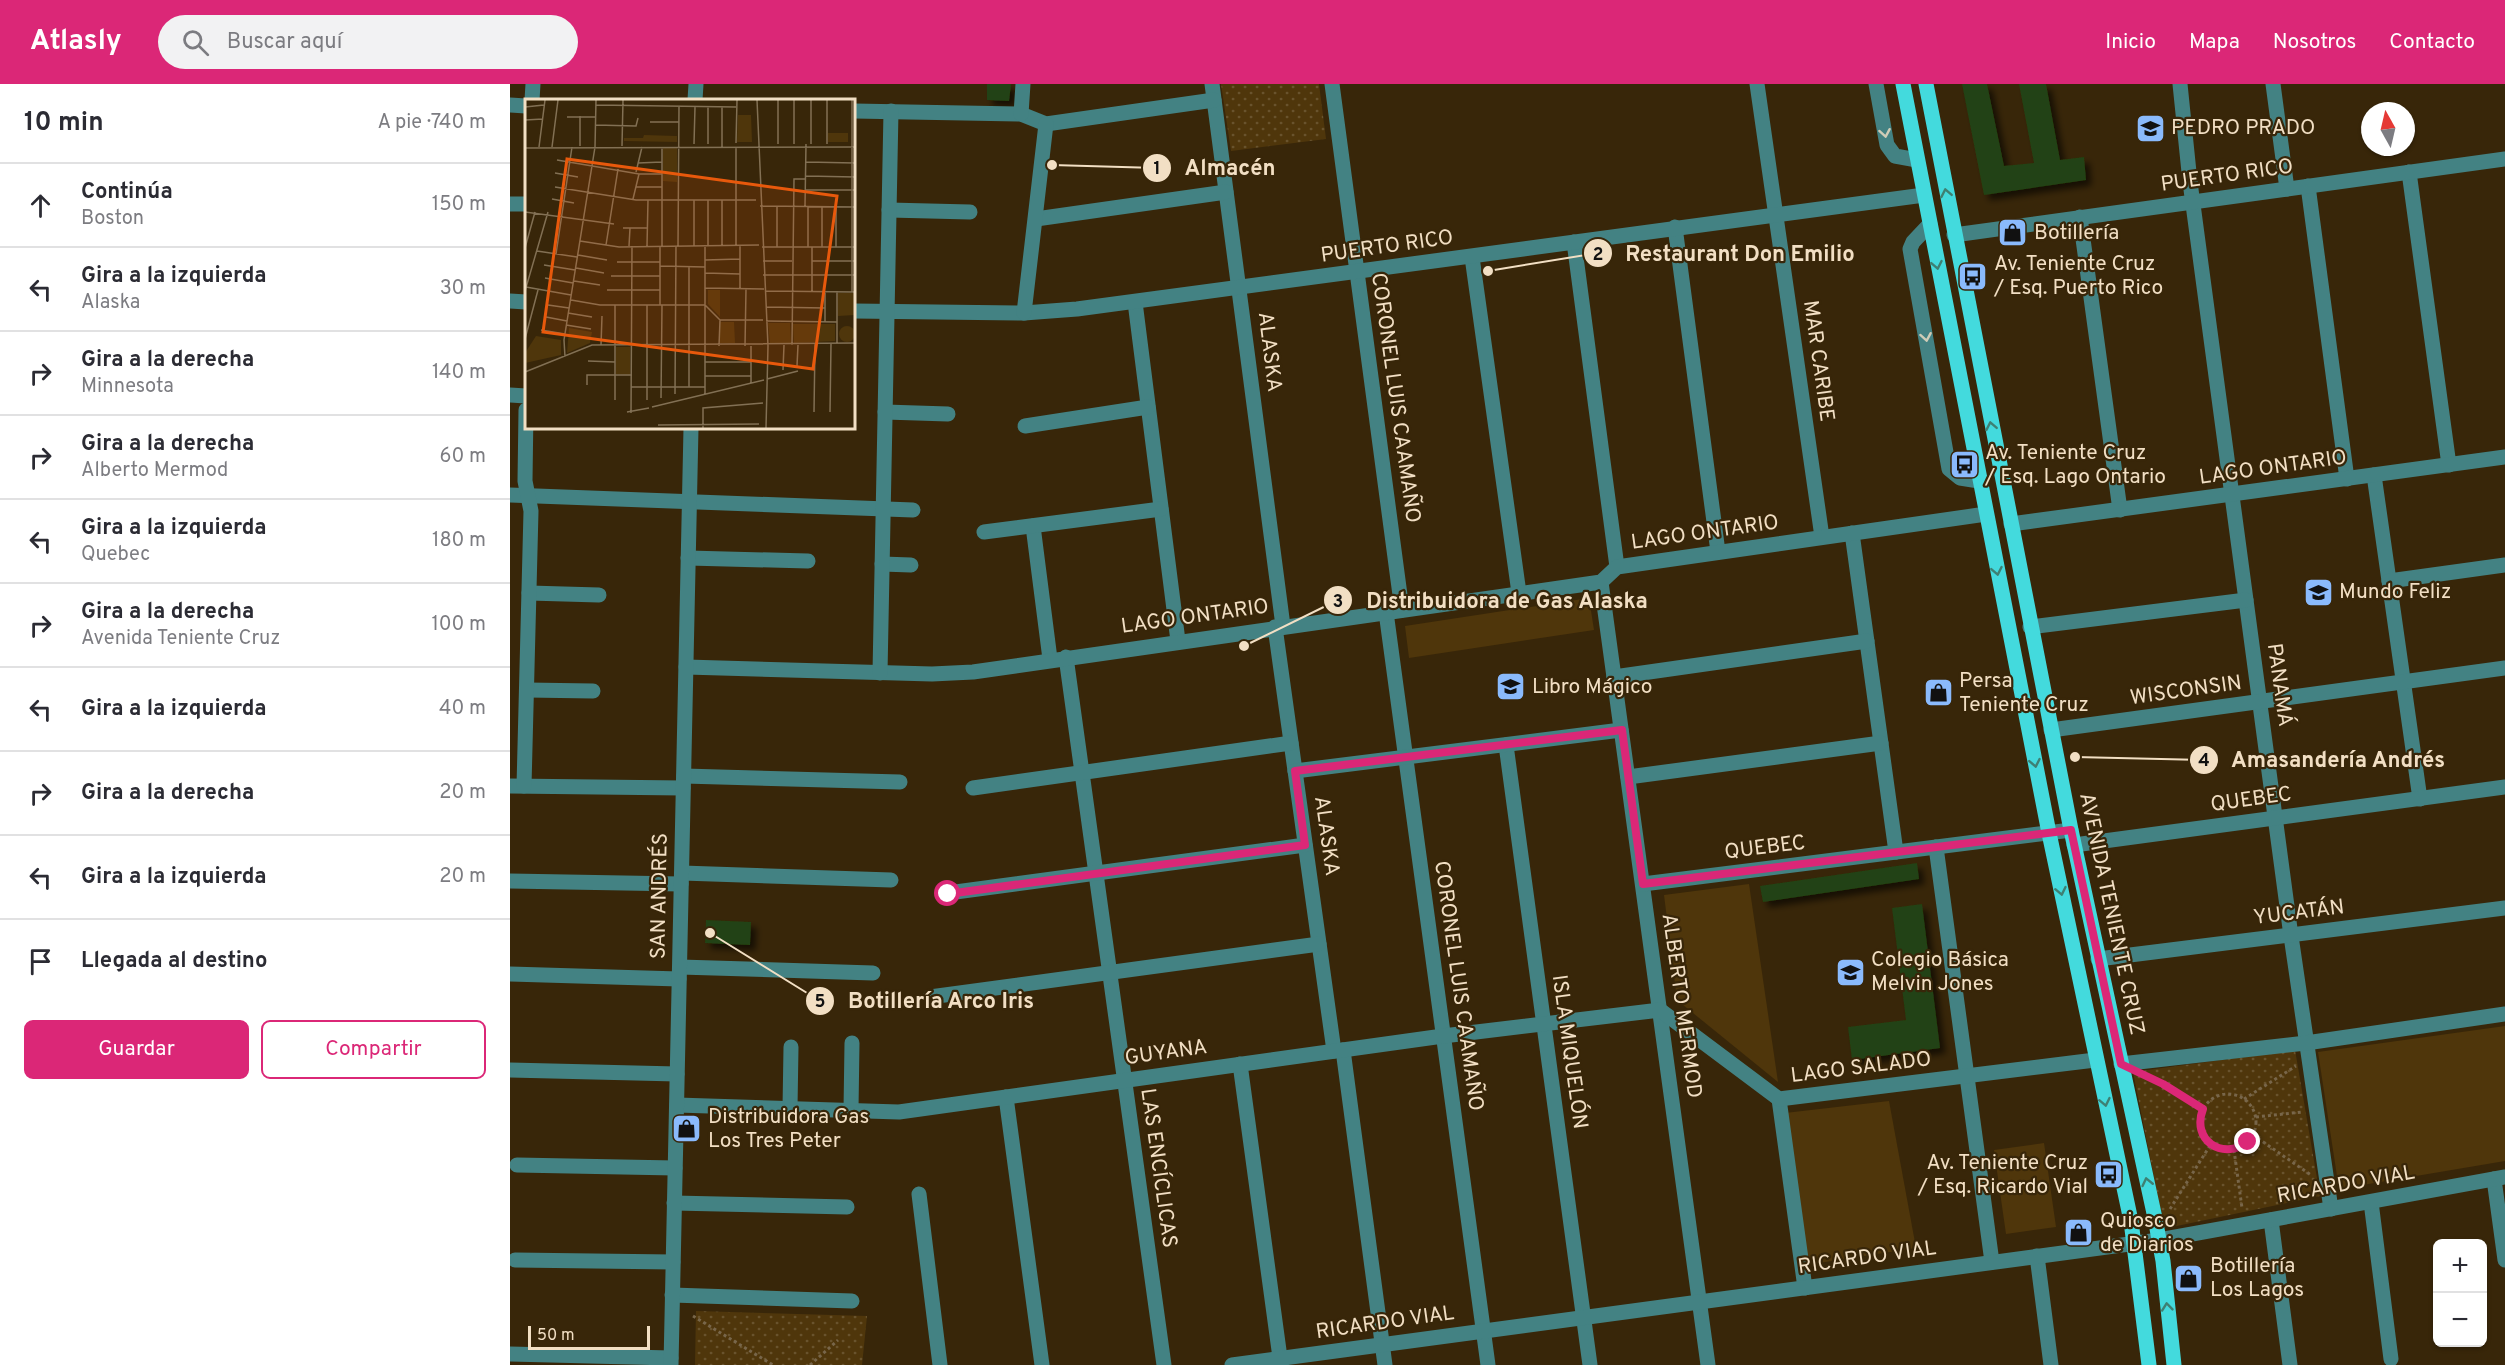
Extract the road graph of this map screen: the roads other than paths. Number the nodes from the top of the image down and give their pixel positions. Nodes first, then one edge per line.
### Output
1 (696, 84) edge
2 (1023, 84) edge
3 (1332, 84) edge
4 (1757, 84) edge
5 (1876, 84) edge
6 (1903, 84) edge
7 (1926, 84) edge
8 (2180, 84) edge
9 (2273, 84) edge
10 (1213, 92) edge
11 (695, 99) edge
12 (510, 105) edge
13 (525, 106) edge
14 (855, 111) edge
15 (891, 111) junction
16 (1021, 114) junction
17 (1046, 124) junction
18 (2505, 159) edge
19 (1917, 160) junction
20 (2409, 172) junction
21 (2308, 186) junction
22 (2287, 189) junction
23 (1226, 192) junction
24 (1924, 195) junction
25 (2193, 202) junction
26 (889, 210) junction
27 (970, 213) dead end
28 (1776, 214) junction
29 (2080, 217) junction
30 (1036, 219) junction
31 (1929, 224) junction
32 (1675, 228) junction
33 (1954, 235) junction
34 (1574, 242) junction
35 (1472, 256) junction
36 (1357, 273) junction
37 (1239, 288) junction
38 (510, 301) edge
39 (525, 302) edge
40 (1135, 302) junction
41 (855, 311) edge
42 (887, 312) junction
43 (1024, 313) junction
44 (510, 395) edge
45 (525, 396) edge
46 (1148, 407) junction
47 (885, 412) junction
48 (948, 414) dead end
49 (1025, 426) dead end
50 (526, 429) edge
51 (691, 429) edge
52 (2505, 457) edge
53 (2449, 465) junction
54 (2374, 475) junction
55 (2347, 479) junction
56 (1979, 481) junction
57 (2232, 494) junction
58 (510, 495) edge
59 (528, 495) junction
60 (690, 500) junction
61 (883, 509) junction
62 (1161, 509) junction
63 (913, 510) dead end
64 (2120, 510) junction
65 (1986, 514) junction
66 (2011, 524) junction
67 (1033, 526) junction
68 (984, 532) dead end
69 (1852, 533) junction
70 (1822, 537) junction
71 (1718, 552) junction
72 (688, 558) junction
73 (808, 561) dead end
74 (882, 564) junction
75 (911, 565) dead end
76 (2505, 565) edge
77 (1617, 567) junction
78 (2389, 581) junction
79 (1601, 582) junction
80 (529, 593) junction
81 (1519, 594) junction
82 (599, 595) dead end
83 (2246, 600) junction
84 (1402, 610) junction
85 (1386, 612) junction
86 (1279, 627) junction
87 (2030, 627) junction
88 (1867, 640) junction
89 (1178, 641) junction
90 (1066, 657) junction
91 (1050, 659) junction
92 (686, 667) junction
93 (2505, 668) edge
94 (880, 673) junction
95 (1614, 677) junction
96 (2403, 682) junction
97 (527, 690) junction
98 (593, 691) dead end
99 (2260, 702) junction
100 (1622, 730) junction
101 (2051, 730) junction
102 (1291, 743) junction
103 (1881, 743) junction
104 (1506, 745) junction
105 (1406, 757) junction
106 (1082, 771) junction
107 (1295, 771) junction
108 (1628, 777) junction
109 (684, 782) junction
110 (900, 782) dead end
111 (517, 786) edge
112 (2505, 787) edge
113 (973, 788) dead end
114 (2420, 799) junction
115 (2275, 818) junction
116 (2049, 833) junction
117 (2072, 837) junction
118 (1305, 845) junction
119 (1936, 847) junction
120 (1896, 852) junction
121 (1096, 873) junction
122 (681, 879) junction
123 (891, 879) dead end
124 (510, 881) edge
125 (1643, 884) junction
126 (948, 894) dead end
127 (2505, 908) edge
128 (2291, 936) junction
129 (1319, 944) junction
130 (2098, 959) junction
131 (680, 973) junction
132 (873, 973) dead end
133 (1109, 973) junction
134 (510, 974) edge
135 (930, 996) dead end
136 (1660, 1010) junction
137 (2505, 1014) edge
138 (1544, 1024) junction
139 (1443, 1036) junction
140 (2306, 1043) junction
141 (852, 1044) dead end
142 (791, 1047) dead end
143 (1338, 1051) junction
144 (2095, 1060) junction
145 (1240, 1064) junction
146 (2121, 1064) junction
147 (510, 1070) edge
148 (677, 1074) junction
149 (1967, 1077) junction
150 (1124, 1080) junction
151 (1006, 1097) junction
152 (1779, 1100) junction
153 (677, 1105) junction
154 (790, 1108) junction
155 (851, 1110) junction
156 (517, 1165) dead end
157 (675, 1168) junction
158 (2500, 1178) edge
159 (919, 1194) dead end
160 (2371, 1202) junction
161 (674, 1203) junction
162 (847, 1207) dead end
163 (2331, 1209) junction
164 (2271, 1220) junction
165 (2159, 1240) junction
166 (2135, 1243) junction
167 (2037, 1256) junction
168 (515, 1260) dead end
169 (2505, 1260) edge
170 (673, 1262) junction
171 (1992, 1262) junction
172 (1805, 1288) junction
173 (672, 1295) junction
174 (852, 1302) dead end
175 (1700, 1302) junction
176 (1583, 1317) junction
177 (1484, 1331) junction
178 (1382, 1345) junction
179 (510, 1354) edge
180 (2391, 1359) dead end
181 (671, 1362) edge
182 (1281, 1362) edge
183 (940, 1365) edge
184 (1042, 1365) edge
185 (1164, 1365) edge
186 (1232, 1365) edge
187 (1385, 1365) edge
188 (1488, 1365) edge
189 (1590, 1365) edge
190 (1708, 1365) edge
191 (2052, 1365) edge
192 (2149, 1365) edge
193 (2174, 1365) edge
194 (2290, 1365) edge

1 - 11 street
2 - 16 street
3 - 36 street, CORONEL LUIS CAAMAÑO
4 - 28 street, MAR CARIBE
5 -> 19 street
6 - 19 main road, AVENIDA TENIENTE CRUZ
33 -> 7 main road, AVENIDA TENIENTE CRUZ
8 - 25 street, PANAMÁ
9 - 22 street
10 - 17 street
10 - 23 street, ALASKA
12 - 13 street
14 - 15 street
15 - 16 street
15 - 26 street
16 - 17 street
17 - 30 street
18 - 20 street, PUERTO RICO
19 - 24 main road, AVENIDA TENIENTE CRUZ
20 - 21 street, PUERTO RICO
20 - 53 street
21 - 22 street, PUERTO RICO
21 - 55 street
22 - 25 street, PUERTO RICO
23 - 30 street
23 - 37 street, ALASKA
24 - 28 street, PUERTO RICO
24 - 31 main road, AVENIDA TENIENTE CRUZ
25 - 29 street, PUERTO RICO
25 - 57 street, PANAMÁ
26 - 27 street
26 - 42 street
28 - 32 street, PUERTO RICO
28 - 70 street, MAR CARIBE
29 - 33 street, PUERTO RICO
29 - 64 street
30 - 43 street
31 -> 56 main road, AVENIDA TENIENTE CRUZ
31 -> 56 street
32 - 34 street, PUERTO RICO
32 - 71 street
66 -> 33 main road, AVENIDA TENIENTE CRUZ
34 - 35 street, PUERTO RICO
34 - 77 street
35 - 36 street, PUERTO RICO
35 - 81 street
36 - 37 street, PUERTO RICO
36 - 84 street, CORONEL LUIS CAAMAÑO
37 - 40 street, PUERTO RICO
37 - 86 street, ALASKA
38 - 39 street
40 - 43 street, PUERTO RICO
40 - 46 street
41 - 42 street, PUERTO RICO
42 - 43 street, PUERTO RICO
42 - 47 street
44 - 45 street
46 - 49 street
46 - 62 street
47 - 48 street
47 - 61 street
50 - 59 street
51 - 60 street, SAN ANDRÉS
52 - 53 street, LAGO ONTARIO
53 - 54 street, LAGO ONTARIO
54 - 55 street, LAGO ONTARIO
54 - 78 street
55 - 57 street, LAGO ONTARIO
56 - 65 main road, AVENIDA TENIENTE CRUZ
57 - 64 street, LAGO ONTARIO
57 - 83 street, PANAMÁ
58 - 59 street
59 - 60 street
59 - 80 street
60 - 61 street
60 - 72 street, SAN ANDRÉS
61 - 63 street
61 - 74 street
62 - 67 street
62 - 89 street
64 - 66 street, LAGO ONTARIO
65 - 69 street, LAGO ONTARIO
65 -> 116 main road, AVENIDA TENIENTE CRUZ
66 - 87 main road, AVENIDA TENIENTE CRUZ
67 - 68 street
67 - 91 street
69 - 70 street, LAGO ONTARIO
69 - 88 street
70 - 71 street, LAGO ONTARIO
71 - 77 street, LAGO ONTARIO
72 - 73 street
72 - 92 street, SAN ANDRÉS
74 - 75 street
74 - 94 street
76 - 78 street
77 - 79 street, LAGO ONTARIO
78 - 96 street
79 - 81 street, LAGO ONTARIO
79 - 95 street, ALBERTO MERMOD
80 - 82 street
80 - 97 street
81 - 84 street, LAGO ONTARIO
83 - 87 street
83 - 99 street, PANAMÁ
84 - 85 street, LAGO ONTARIO
85 - 86 street, LAGO ONTARIO
85 - 105 street, CORONEL LUIS CAAMAÑO
86 - 89 street, LAGO ONTARIO
86 - 102 street, ALASKA
87 - 101 main road, AVENIDA TENIENTE CRUZ
88 - 95 street
88 - 103 street
89 - 90 street, LAGO ONTARIO
90 - 91 street, LAGO ONTARIO
90 - 106 street, LAS ENCÍCLICAS
91 - 94 street, LAGO ONTARIO
92 - 94 street, LAGO ONTARIO
92 - 109 street, SAN ANDRÉS
93 - 96 street, WISCONSIN
95 - 100 street, ALBERTO MERMOD
96 - 99 street, WISCONSIN
96 - 114 street
97 - 98 street
97 - 111 street
99 - 101 street, WISCONSIN
99 - 115 street, PANAMÁ
100 - 104 street
100 - 108 street, ALBERTO MERMOD
101 - 117 main road, AVENIDA TENIENTE CRUZ
102 - 106 street
102 - 107 street, ALASKA
103 - 108 street
103 - 120 street
104 - 105 street
104 - 138 street, ISLA MIQUELÓN
105 - 107 street
105 - 139 street, CORONEL LUIS CAAMAÑO
106 - 113 street
106 - 121 street, LAS ENCÍCLICAS
107 - 118 street, ALASKA
108 - 125 street, ALBERTO MERMOD
109 - 110 street
109 - 111 street
109 - 122 street, SAN ANDRÉS
112 - 114 street, QUEBEC
114 - 115 street, QUEBEC
115 - 117 street, QUEBEC
115 - 128 street, PANAMÁ
116 - 117 street, QUEBEC
116 - 119 street, QUEBEC
116 -> 144 main road, AVENIDA TENIENTE CRUZ
117 - 130 main road, AVENIDA TENIENTE CRUZ
118 - 121 street
118 - 129 street, ALASKA
119 - 120 street, QUEBEC
119 - 149 street
120 - 125 street, QUEBEC
121 - 126 street
121 - 133 street, LAS ENCÍCLICAS
122 - 123 street
122 - 124 street
122 - 131 street, SAN ANDRÉS
125 - 136 street, ALBERTO MERMOD
127 - 128 street, YUCATÁN
128 - 130 street, YUCATÁN
128 - 140 street, PANAMÁ
129 - 133 street
129 - 143 street, ALASKA
130 - 146 main road, AVENIDA TENIENTE CRUZ
131 - 132 street
131 - 134 street
131 - 148 street, SAN ANDRÉS
133 - 135 street
133 - 150 street, LAS ENCÍCLICAS
136 - 138 street, GUYANA
136 - 152 street, LAGO SALADO
136 - 175 street, ALBERTO MERMOD
137 - 140 street
138 - 139 street, GUYANA
138 - 176 street, ISLA MIQUELÓN
139 - 143 street, GUYANA
139 - 177 street, CORONEL LUIS CAAMAÑO
140 - 146 street
140 - 163 street, PANAMÁ
141 - 155 street
142 - 154 street
143 - 145 street, GUYANA
143 - 178 street, ALASKA
144 - 149 street, LAGO SALADO
144 -> 166 main road, AVENIDA TENIENTE CRUZ
145 - 150 street, GUYANA
145 - 182 street
165 -> 146 main road, AVENIDA TENIENTE CRUZ
147 - 148 street
148 - 153 street, SAN ANDRÉS
149 - 152 street, LAGO SALADO
149 - 171 street
150 - 151 street, GUYANA
150 - 185 street, LAS ENCÍCLICAS
151 - 155 street, GUYANA
151 - 184 street
152 - 172 street
153 - 154 street, GUYANA
153 - 157 street, SAN ANDRÉS
154 - 155 street, GUYANA
156 - 157 street
157 - 161 street, SAN ANDRÉS
158 - 160 street, RICARDO VIAL
158 - 169 street
159 - 183 street
160 - 163 street, RICARDO VIAL
160 - 180 street
161 - 162 street
161 - 170 street, SAN ANDRÉS
163 - 164 street, RICARDO VIAL
164 - 165 street, RICARDO VIAL
164 - 194 street
165 - 166 street, RICARDO VIAL
193 -> 165 main road, AVENIDA TENIENTE CRUZ
166 - 167 street, RICARDO VIAL
166 - 192 main road, AVENIDA TENIENTE CRUZ
167 - 171 street, RICARDO VIAL
167 - 191 street
168 - 170 street
170 - 173 street, SAN ANDRÉS
171 - 172 street, RICARDO VIAL
172 - 175 street, RICARDO VIAL
173 - 174 street
173 - 181 street, SAN ANDRÉS
175 - 176 street, RICARDO VIAL
175 - 190 street, ALBERTO MERMOD
176 - 177 street, RICARDO VIAL
176 - 189 street, ISLA MIQUELÓN
177 - 178 street, RICARDO VIAL
177 - 188 street, CORONEL LUIS CAAMAÑO
178 - 182 street, RICARDO VIAL
178 - 187 street, ALASKA
179 - 181 street
182 - 186 street, RICARDO VIAL

